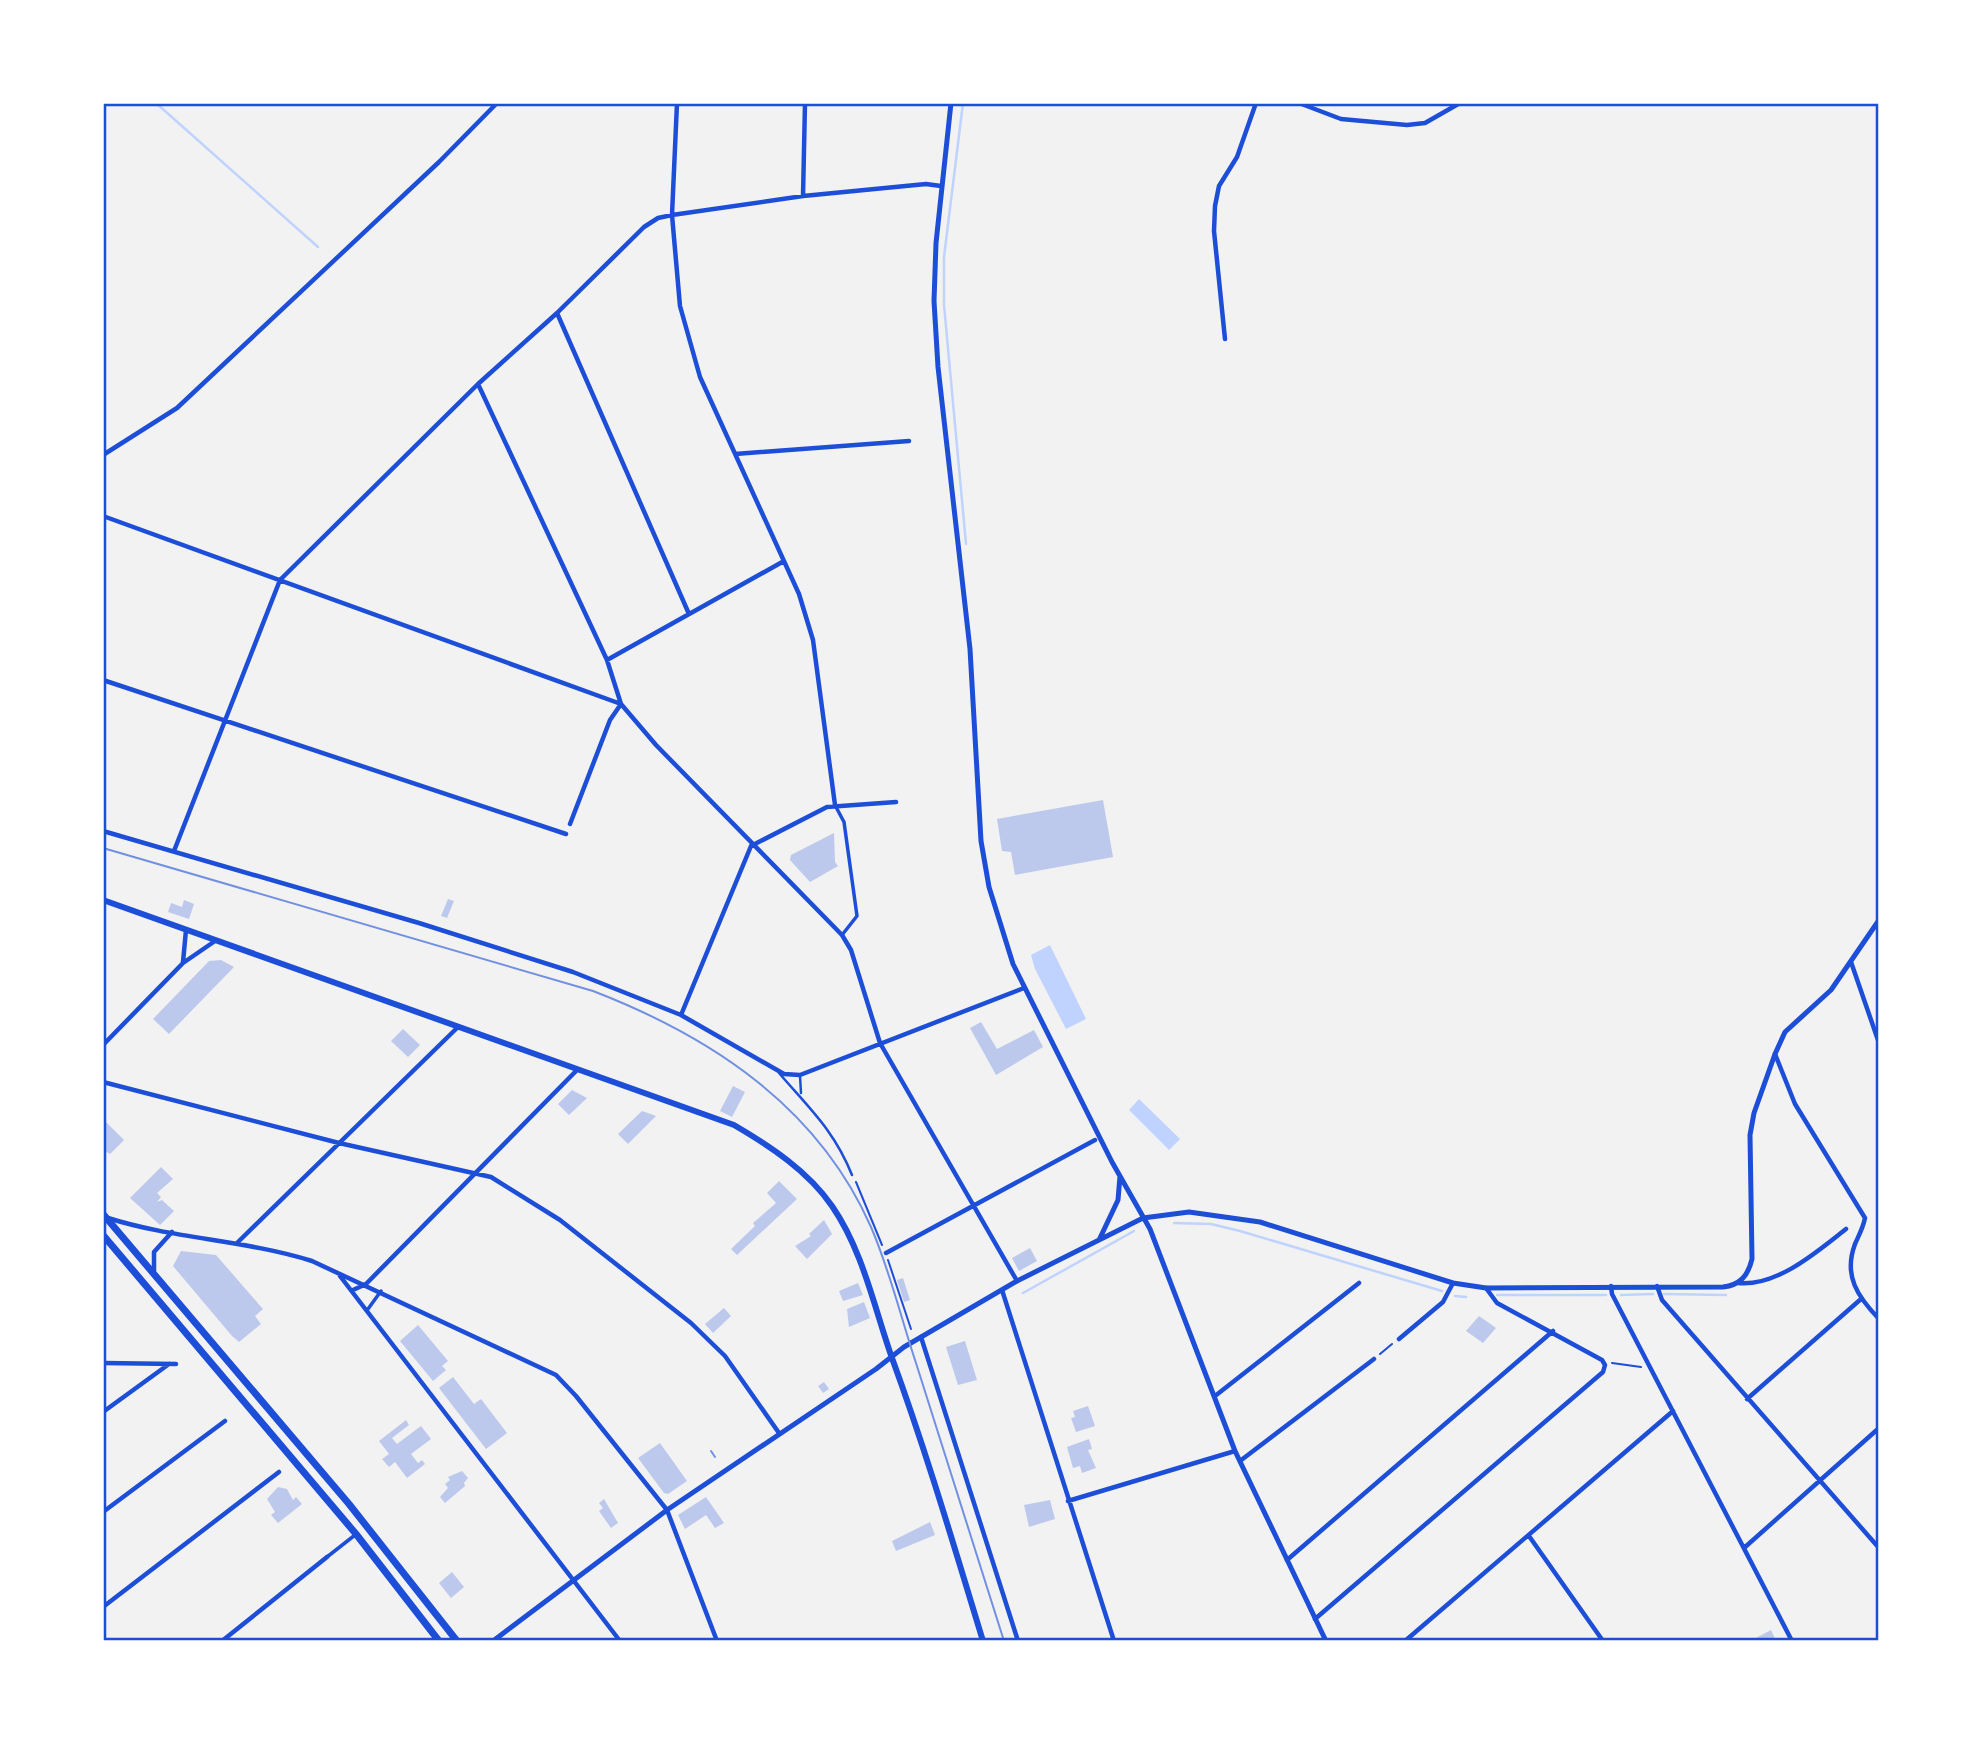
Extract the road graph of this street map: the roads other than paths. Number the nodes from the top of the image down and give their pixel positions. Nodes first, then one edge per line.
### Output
1 (497, 103) edge
2 (677, 103) edge
3 (805, 103) edge
4 (951, 103) edge
5 (1256, 103) edge
6 (1299, 103) edge
7 (1460, 103) edge
8 (941, 186) junction
9 (803, 196) junction
10 (672, 215) junction
11 (557, 313) junction
12 (1225, 339) dead end
13 (478, 384) junction
14 (909, 441) dead end
15 (735, 454) junction
16 (103, 455) edge
17 (103, 516) edge
18 (784, 561) junction
19 (280, 580) junction
20 (689, 614) junction
21 (607, 660) junction
22 (103, 680) edge
23 (621, 704) junction
24 (224, 719) junction
25 (896, 802) dead end
26 (835, 805) junction
27 (570, 824) dead end
28 (103, 831) edge
29 (566, 834) dead end
30 (751, 846) junction
31 (174, 851) junction
32 (103, 900) edge
33 (1879, 920) edge
34 (186, 930) junction
35 (842, 934) junction
36 (216, 940) junction
37 (1851, 962) junction
38 (183, 963) junction
39 (1024, 988) junction
40 (681, 1014) junction
41 (459, 1027) junction
42 (880, 1043) junction
43 (1879, 1044) edge
44 (103, 1045) edge
45 (1775, 1054) junction
46 (577, 1070) junction
47 (778, 1072) junction
48 (800, 1074) junction
49 (103, 1082) edge
50 (803, 1096) junction
51 (1095, 1140) dead end
52 (339, 1143) junction
53 (476, 1172) junction
54 (852, 1175) road end
55 (1120, 1176) junction
56 (972, 1207) junction
57 (105, 1216) edge
58 (1143, 1218) junction
59 (1846, 1229) dead end
60 (173, 1231) junction
61 (103, 1235) edge
62 (1100, 1238) junction
63 (238, 1242) junction
64 (886, 1253) road end
65 (338, 1272) junction
66 (155, 1275) junction
67 (1017, 1281) junction
68 (1359, 1283) dead end
69 (1454, 1283) junction
70 (1738, 1283) junction
71 (366, 1284) junction
72 (1611, 1286) junction
73 (1657, 1286) junction
74 (1486, 1288) junction
75 (353, 1290) junction
76 (1002, 1290) junction
77 (381, 1291) junction
78 (1861, 1299) junction
79 (368, 1309) junction
80 (1879, 1319) edge
81 (1553, 1331) junction
82 (921, 1337) junction
83 (1399, 1339) road end
84 (892, 1357) junction
85 (1374, 1359) road end
86 (103, 1363) edge
87 (169, 1364) junction
88 (176, 1364) dead end
89 (1215, 1396) junction
90 (1747, 1399) junction
91 (1673, 1411) junction
92 (103, 1412) edge
93 (225, 1421) dead end
94 (1879, 1428) edge
95 (779, 1433) junction
96 (1235, 1451) junction
97 (1240, 1461) junction
98 (279, 1472) dead end
99 (1818, 1482) junction
100 (1068, 1501) junction
101 (667, 1510) junction
102 (103, 1512) edge
103 (356, 1535) junction
104 (1529, 1536) junction
105 (1744, 1548) junction
106 (1879, 1548) edge
107 (327, 1557) joint
108 (1287, 1560) junction
109 (573, 1580) junction
110 (103, 1607) edge
111 (1315, 1619) junction
112 (222, 1641) edge
113 (439, 1641) edge
114 (457, 1641) edge
115 (493, 1641) edge
116 (620, 1641) edge
117 (717, 1641) edge
118 (983, 1641) edge
119 (1018, 1641) edge
120 (1114, 1641) edge
121 (1326, 1641) edge
122 (1405, 1641) edge
123 (1603, 1641) edge
124 (1792, 1641) edge

1 - 16 street
2 - 10 street
3 - 9 street
4 - 8 street
5 - 12 street
6 - 7 street
8 - 9 street
8 - 39 street
9 - 10 street
10 - 11 street
10 - 15 street
11 - 13 street
11 - 20 street
13 - 19 street
13 - 21 street
14 - 15 street
15 - 18 street
17 - 19 street
18 - 20 street
18 - 26 street
19 - 23 street
19 - 24 street
20 - 21 street
21 - 23 street
22 - 24 street
23 - 27 street
23 - 30 street
24 - 29 street
24 - 31 street
25 - 26 street
26 - 30 street
26 - 35 street
28 - 31 street
30 - 35 street
30 - 40 street
31 - 40 street
32 - 34 main road
33 - 37 street
34 - 36 main road
34 - 38 street
35 - 42 street
36 - 38 street
36 - 41 main road
37 - 43 street
37 - 45 street
38 - 44 street
39 - 42 street
39 - 55 street
40 - 47 street
41 - 46 main road
41 - 52 street
42 - 48 street
42 - 56 street
45 - 70 street
45 - 78 street
46 - 53 street
46 - 84 main road
47 - 48 street
47 - 50 lane
48 - 50 lane
49 - 52 street
50 - 54 lane
51 - 56 street
52 - 53 street
52 - 63 street
53 - 71 street
53 - 95 street
55 - 58 street
55 - 62 street
56 - 64 street
56 - 67 street
57 - 60 street
57 - 66 main road
58 - 62 street
58 - 69 street
58 - 89 street
59 - 70 street
60 - 63 street
60 - 66 street
61 - 103 main road
62 - 67 street
63 - 65 street
65 - 71 street
65 - 75 street
66 - 114 main road
67 - 76 street
68 - 89 street
69 - 74 street
69 - 83 street
70 - 73 street
71 - 75 street
71 - 77 street
72 - 73 street
72 - 74 street
72 - 91 street
73 - 90 street
74 - 81 street
75 - 79 street
76 - 82 street
76 - 100 street
77 - 79 street
77 - 101 street
78 - 80 street
78 - 90 street
79 - 109 street
81 - 108 street
81 - 111 street
82 - 84 street
82 - 119 street
84 - 95 street
84 - 118 main road
85 - 97 street
86 - 87 street
87 - 88 street
87 - 92 street
89 - 96 street
90 - 99 street
91 - 104 street
91 - 105 street
93 - 102 street
94 - 99 street
95 - 101 street
96 - 97 street
96 - 100 street
97 - 108 street
98 - 110 street
99 - 105 street
99 - 106 street
100 - 120 street
101 - 109 street
101 - 117 street
103 - 107 street
103 - 113 main road
104 - 122 street
104 - 123 street
105 - 124 street
107 - 112 street
108 - 111 street
109 - 115 street
109 - 116 street
111 - 121 street

